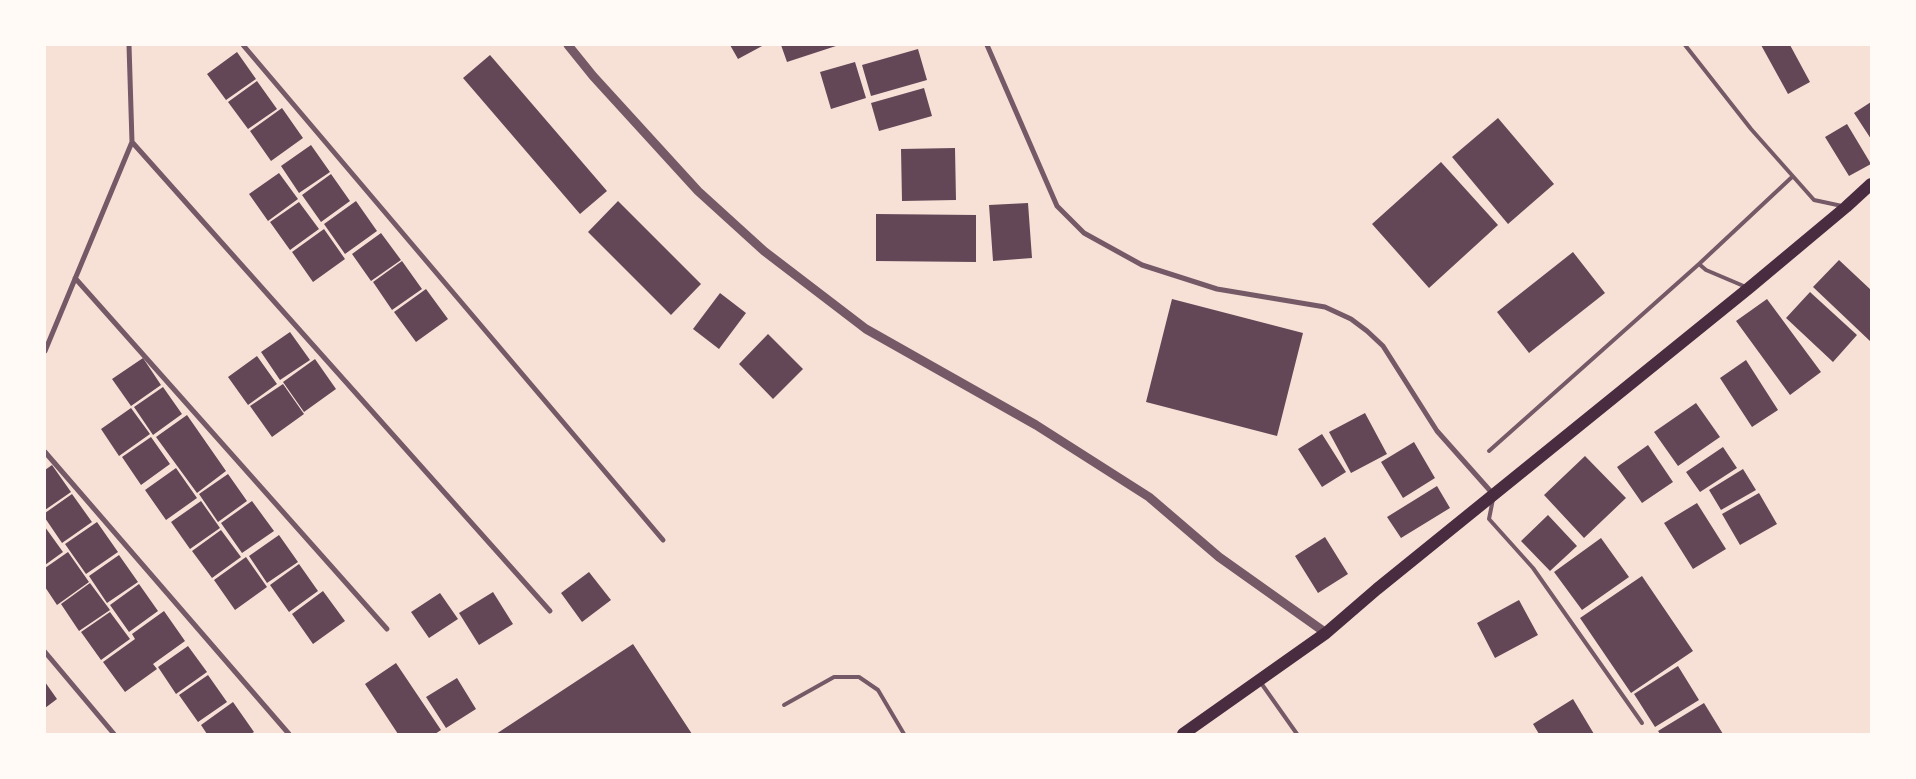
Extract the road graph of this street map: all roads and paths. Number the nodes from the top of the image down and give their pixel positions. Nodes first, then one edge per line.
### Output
1 (130, 45) edge
2 (243, 45) edge
3 (568, 45) edge
4 (987, 45) edge
5 (1685, 45) edge
6 (132, 142) junction
7 (1792, 177) junction
8 (1871, 184) edge
9 (1846, 207) junction
10 (1699, 264) junction
11 (75, 278) junction
12 (1749, 288) junction
13 (45, 352) edge
14 (1489, 451) dead end
15 (45, 452) edge
16 (1494, 494) junction
17 (663, 540) dead end
18 (550, 611) dead end
19 (387, 630) dead end
20 (1326, 633) junction
21 (45, 652) edge
22 (1260, 681) junction
23 (784, 705) dead end
24 (1642, 723) dead end
25 (114, 734) edge
26 (289, 734) edge
27 (904, 734) edge
28 (1183, 734) edge
29 (1297, 734) edge

1 - 6 street
2 - 17 street
3 - 20 street
4 - 16 street
5 - 7 lane
6 - 11 street
6 - 18 street
7 - 9 lane
7 - 10 lane
8 - 9 main road
9 - 12 main road
10 - 12 lane
10 - 14 lane
11 - 13 street
11 - 19 street
12 - 16 main road
15 - 26 street
16 - 20 main road
16 - 24 lane
20 - 22 main road
21 - 25 street
22 - 28 main road
22 - 29 lane
23 - 27 lane

